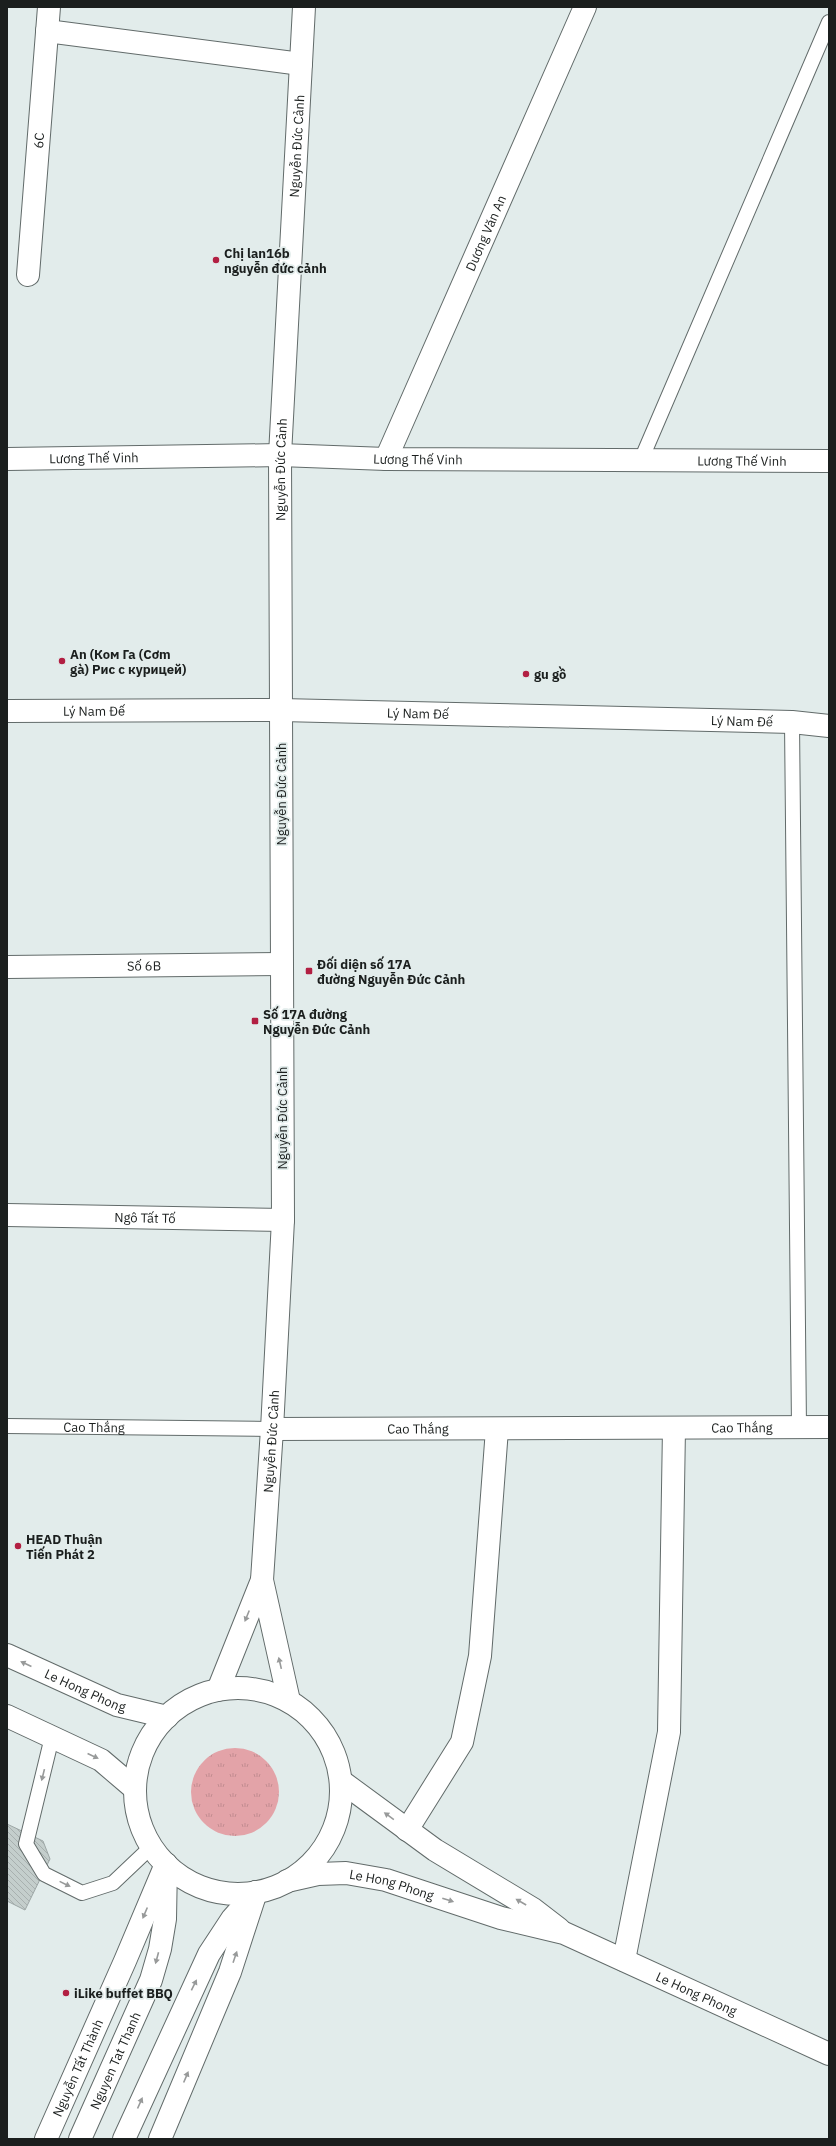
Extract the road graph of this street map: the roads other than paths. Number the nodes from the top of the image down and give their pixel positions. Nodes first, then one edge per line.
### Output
1 (49, 7) edge
2 (304, 7) edge
3 (585, 7) edge
4 (829, 22) edge
5 (47, 31) junction
6 (301, 64) junction
7 (28, 274) dead end
8 (280, 455) junction
9 (7, 459) edge
10 (386, 459) junction
11 (641, 460) junction
12 (829, 461) edge
13 (281, 710) junction
14 (7, 711) edge
15 (792, 722) junction
16 (829, 726) edge
17 (281, 964) junction
18 (7, 967) edge
19 (7, 1215) edge
20 (283, 1220) junction
21 (7, 1426) edge
22 (829, 1427) edge
23 (497, 1428) junction
24 (674, 1428) junction
25 (799, 1428) junction
26 (272, 1429) junction
27 (262, 1580) junction
28 (7, 1655) edge
29 (218, 1690) junction
30 (289, 1701) junction
31 (167, 1716) junction
32 (8, 1720) edge
33 (52, 1737) junction
34 (341, 1781) junction
35 (135, 1789) junction
36 (407, 1830) junction
37 (151, 1847) junction
38 (166, 1864) junction
39 (287, 1881) junction
40 (256, 1892) junction
41 (564, 1933) junction
42 (624, 1960) junction
43 (829, 2054) edge
44 (46, 2139) edge
45 (80, 2139) edge
46 (124, 2139) edge
47 (160, 2139) edge

1 - 5 street, 6C
2 - 6 street, Nguyễn Đức Cảnh
3 - 10 street, Dương Văn An
4 - 11 lane
5 - 6 street
5 - 7 street, 6C
6 - 8 street, Nguyễn Đức Cảnh
8 - 9 street, Lương Thế Vinh
8 - 10 street, Lương Thế Vinh
8 - 13 street, Nguyễn Đức Cảnh
10 - 11 street, Lương Thế Vinh
11 - 12 street, Lương Thế Vinh
13 - 14 street, Lý Nam Đế
13 - 15 street, Lý Nam Đế
13 - 17 street, Nguyễn Đức Cảnh
15 - 16 street, Lý Nam Đế
15 - 25 lane
17 - 18 street, Số 6B
17 - 20 street, Nguyễn Đức Cảnh
19 - 20 street, Ngô Tất Tố
20 - 26 street, Nguyễn Đức Cảnh
21 - 26 lane, Cao Thắng
22 - 25 street, Cao Thắng
23 - 24 street, Cao Thắng
23 - 26 street, Cao Thắng
23 - 36 street
24 - 25 street, Cao Thắng
24 - 42 street
26 - 27 street, Nguyễn Đức Cảnh
27 -> 29 street, Nguyễn Đức Cảnh
30 -> 27 street, Nguyễn Đức Cảnh
31 -> 28 street, Le Hong Phong
29 - 30 street
29 - 31 street
30 - 34 street
31 - 35 street
32 - 33 street
33 -> 35 street
33 -> 37 lane
36 -> 34 street, Le Hong Phong
34 - 39 street
35 - 37 street
41 -> 36 street, Le Hong Phong
37 - 38 street
38 - 40 street
38 -> 44 street, Nguyễn Tất Thành
38 -> 45 street, Nguyen Tat Thanh
39 - 40 street
39 -> 41 street, Le Hong Phong
46 -> 40 street
47 -> 40 street
41 - 42 street, Le Hong Phong
42 - 43 street, Le Hong Phong

